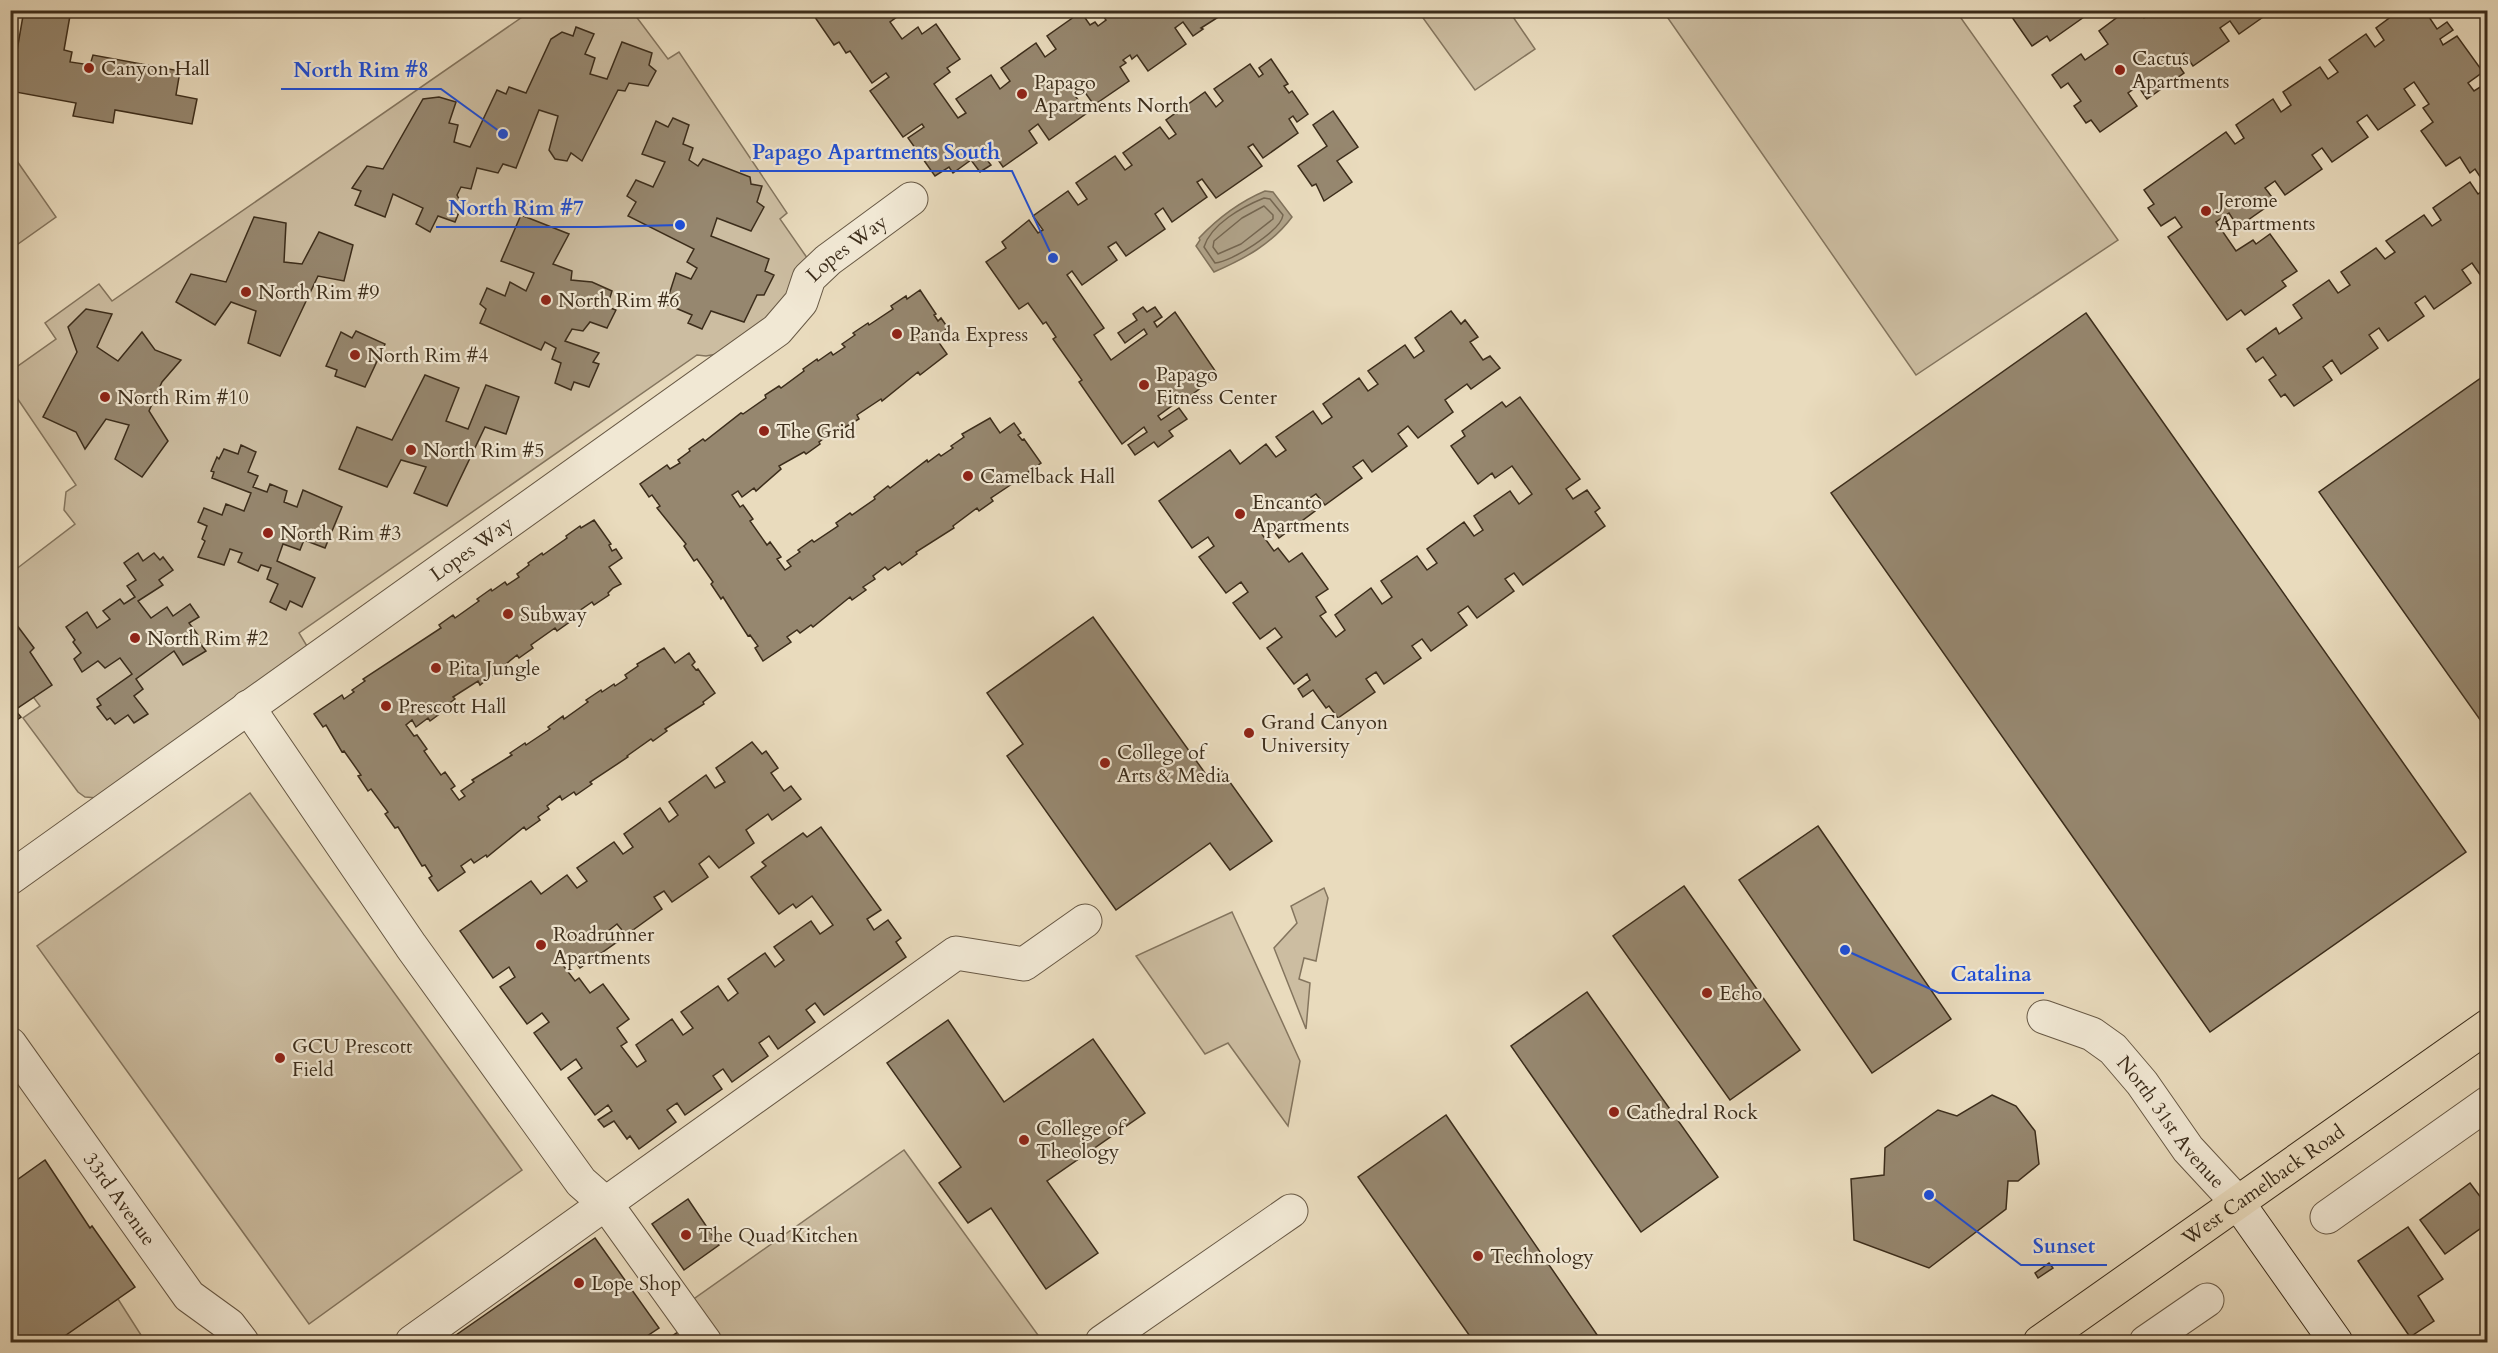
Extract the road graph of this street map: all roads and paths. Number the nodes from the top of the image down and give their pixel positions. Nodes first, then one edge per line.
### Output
1 (911, 199) dead end
2 (248, 707) junction
3 (10, 878) edge
4 (1085, 921) dead end
5 (2044, 1017) dead end
6 (2487, 1026) edge
7 (10, 1044) edge
8 (2487, 1104) edge
9 (2238, 1203) junction
10 (606, 1204) junction
11 (1290, 1211) dead end
12 (2327, 1217) dead end
13 (2207, 1300) dead end
14 (242, 1342) edge
15 (412, 1342) edge
16 (705, 1342) edge
17 (1102, 1342) edge
18 (2040, 1342) edge
19 (2146, 1342) edge
20 (2336, 1342) edge

1 - 2 street, Lopes Way
2 - 3 street, Lopes Way
2 - 10 street
4 - 10 street
5 - 9 street, North 31st Avenue
6 - 9 main road, West Camelback Road
7 - 14 street, 33rd Avenue
8 - 12 street
9 - 18 main road, West Camelback Road
9 - 20 street, North 31st Avenue
10 - 15 street
10 - 16 street
11 - 17 street
13 - 19 street

